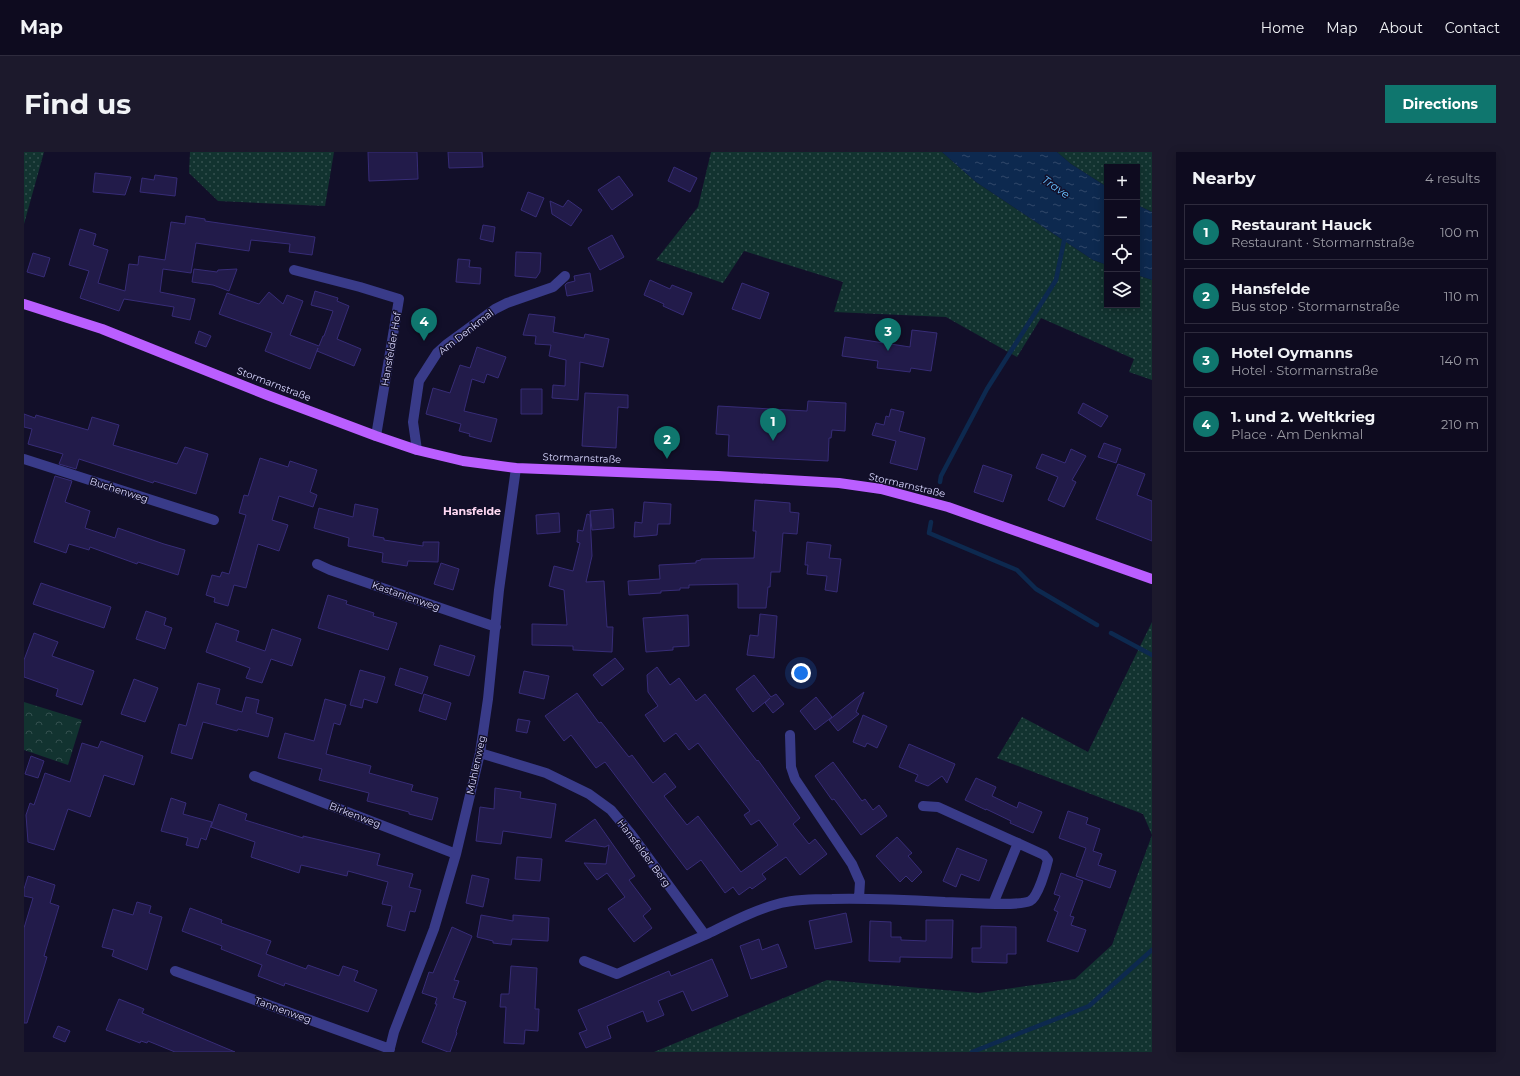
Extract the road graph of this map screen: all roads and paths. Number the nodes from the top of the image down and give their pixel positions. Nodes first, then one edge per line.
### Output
1 (294, 270) dead end
2 (565, 276) dead end
3 (24, 304) edge
4 (376, 436) junction
5 (417, 450) junction
6 (24, 459) edge
7 (516, 468) junction
8 (214, 520) dead end
9 (317, 564) dead end
10 (1152, 579) edge
11 (496, 627) junction
12 (790, 734) dead end
13 (480, 753) junction
14 (254, 776) dead end
15 (923, 806) dead end
16 (1018, 843) junction
17 (456, 854) junction
18 (859, 898) junction
19 (993, 904) junction
20 (705, 935) junction
21 (584, 961) dead end
22 (175, 971) dead end
23 (390, 1050) edge

1 - 4 street, Hansfelder Hof
2 - 5 street, Am Denkmal
3 - 4 main road, Stormarnstraße
4 - 5 main road, Stormarnstraße
5 - 7 main road, Stormarnstraße
6 - 8 street, Buchenweg
7 - 10 main road, Stormarnstraße
7 - 11 street, Mühlenweg
9 - 11 street, Kastanienweg
11 - 13 street, Mühlenweg
12 - 18 street
13 - 17 street, Mühlenweg
13 - 20 street, Hansfelder Berg
14 - 17 street, Birkenweg
15 - 16 street
16 - 19 street
16 - 19 street
17 - 23 street, Mühlenweg
18 - 19 street
18 - 20 street
20 - 21 street
22 - 23 street, Tannenweg

